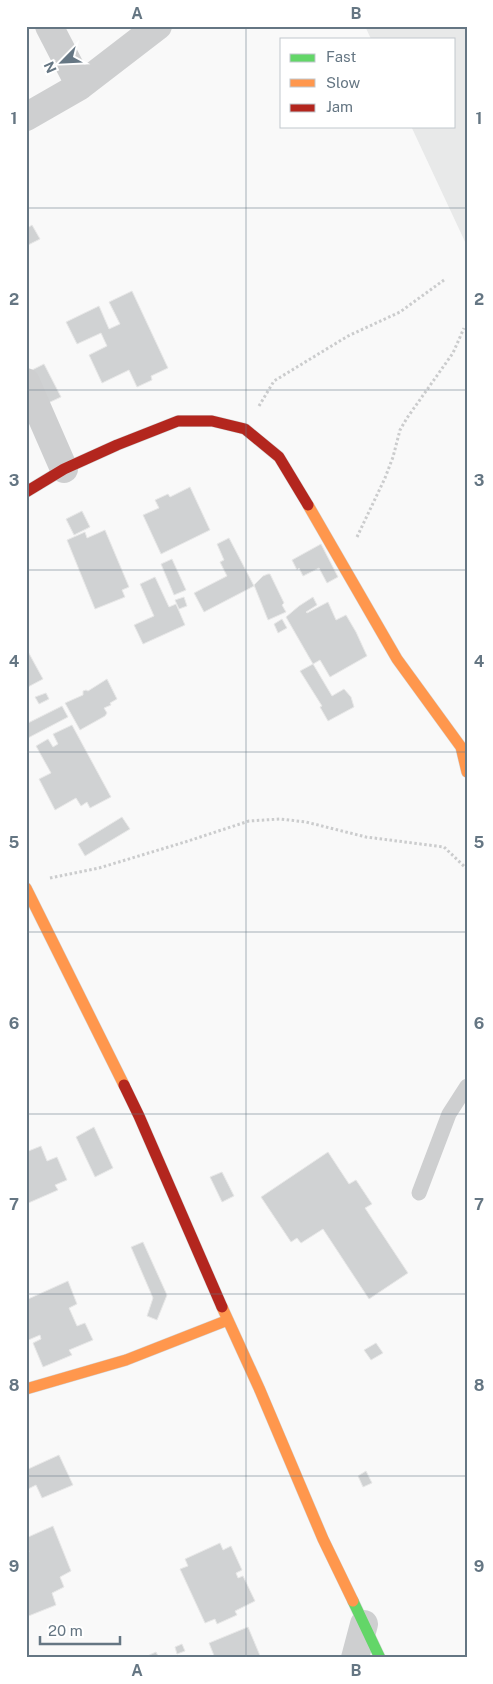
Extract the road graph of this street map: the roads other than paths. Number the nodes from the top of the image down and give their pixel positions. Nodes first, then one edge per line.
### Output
1 (49, 26) edge
2 (158, 26) edge
3 (80, 86) junction
4 (26, 116) edge
5 (26, 382) edge
6 (64, 469) junction
7 (26, 492) edge
8 (467, 772) edge
9 (26, 888) edge
10 (467, 1086) edge
11 (418, 1193) dead end
12 (228, 1320) junction
13 (26, 1389) edge
14 (364, 1624) junction
15 (355, 1658) edge
16 (380, 1658) edge

1 - 3 street
2 - 3 street
3 - 4 street
5 - 6 street
6 - 7 street
6 - 8 street
9 - 12 street
10 - 11 lane
12 - 13 street
12 - 14 street
14 - 15 street
14 - 16 street

